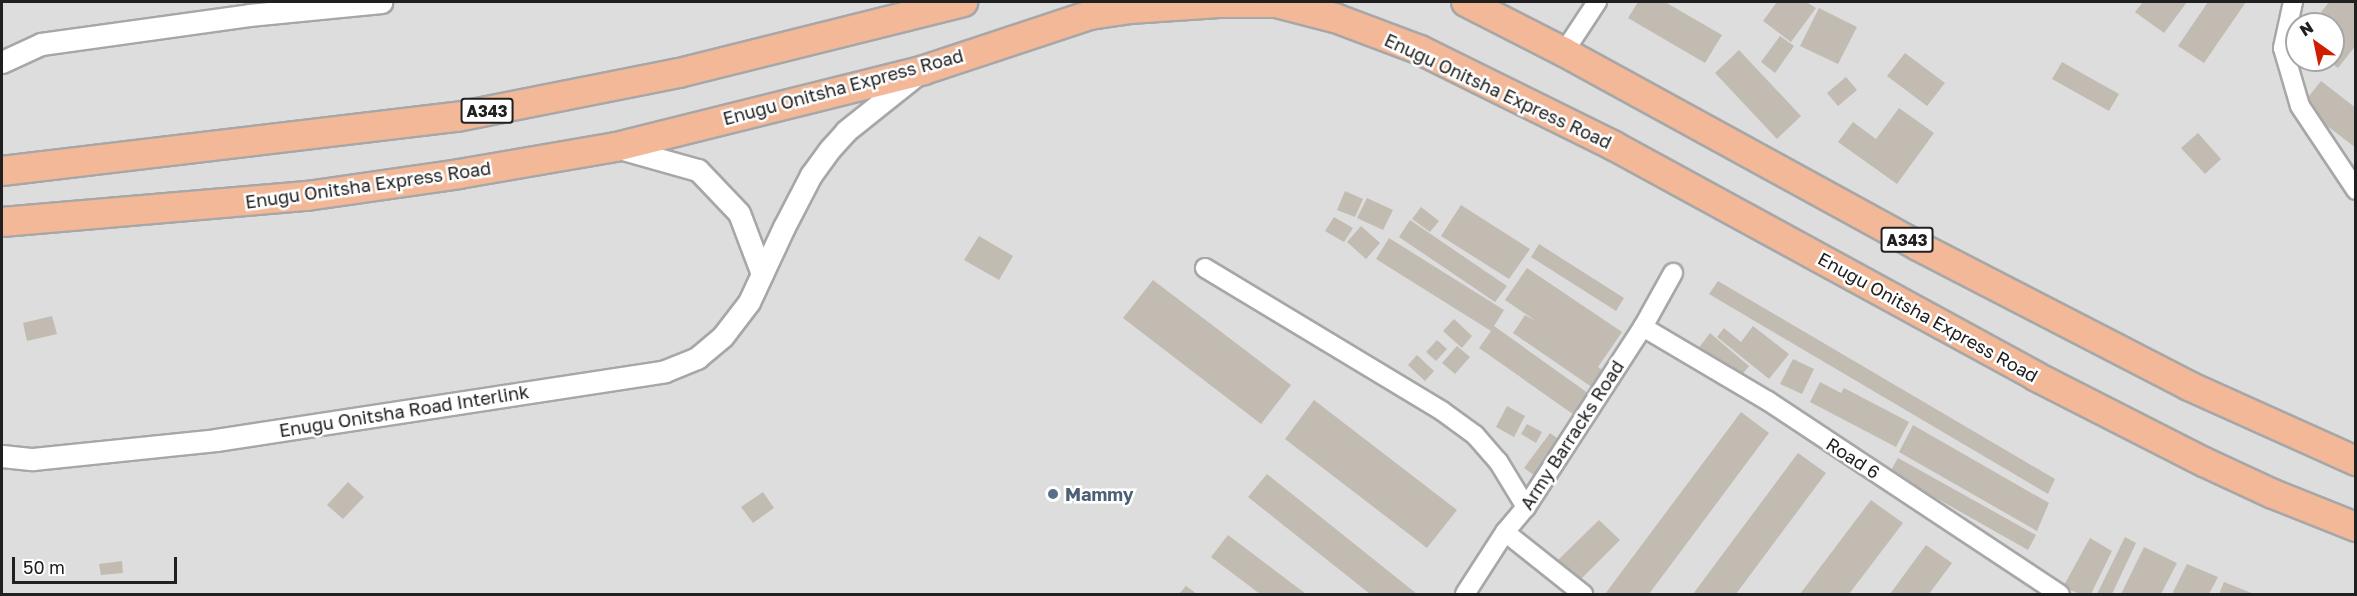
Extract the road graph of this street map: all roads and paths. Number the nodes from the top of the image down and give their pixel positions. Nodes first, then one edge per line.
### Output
1 (381, 2) edge
2 (963, 2) edge
3 (1466, 2) edge
4 (1597, 2) edge
5 (2293, 2) edge
6 (1564, 52) junction
7 (2, 62) edge
8 (924, 70) junction
9 (616, 147) junction
10 (2, 171) edge
11 (2355, 190) edge
12 (2, 222) edge
13 (1205, 267) dead end
14 (1673, 273) dead end
15 (762, 274) junction
16 (1643, 327) junction
17 (2, 456) edge
18 (2354, 457) edge
19 (1526, 507) junction
20 (2355, 527) edge
21 (1505, 532) junction
22 (1465, 594) edge
23 (1583, 594) edge
24 (2060, 594) edge

1 - 7 street
2 - 10 highway, A343
3 - 6 highway, A343
4 - 6 street
5 - 11 street
6 - 18 highway, A343
8 - 9 highway, Enugu Onitsha Express Road
8 - 15 street, Enugu Onitsha Road Interlink
8 - 20 highway, Enugu Onitsha Express Road
9 - 12 highway, Enugu Onitsha Express Road
9 - 15 street
13 - 19 street
14 - 16 street, Army Barracks Road
15 - 17 street, Enugu Onitsha Road Interlink
16 - 19 street, Army Barracks Road
16 - 24 street, Road 6
19 - 21 street, Army Barracks Road
21 - 22 street, Army Barracks Road
21 - 23 street

